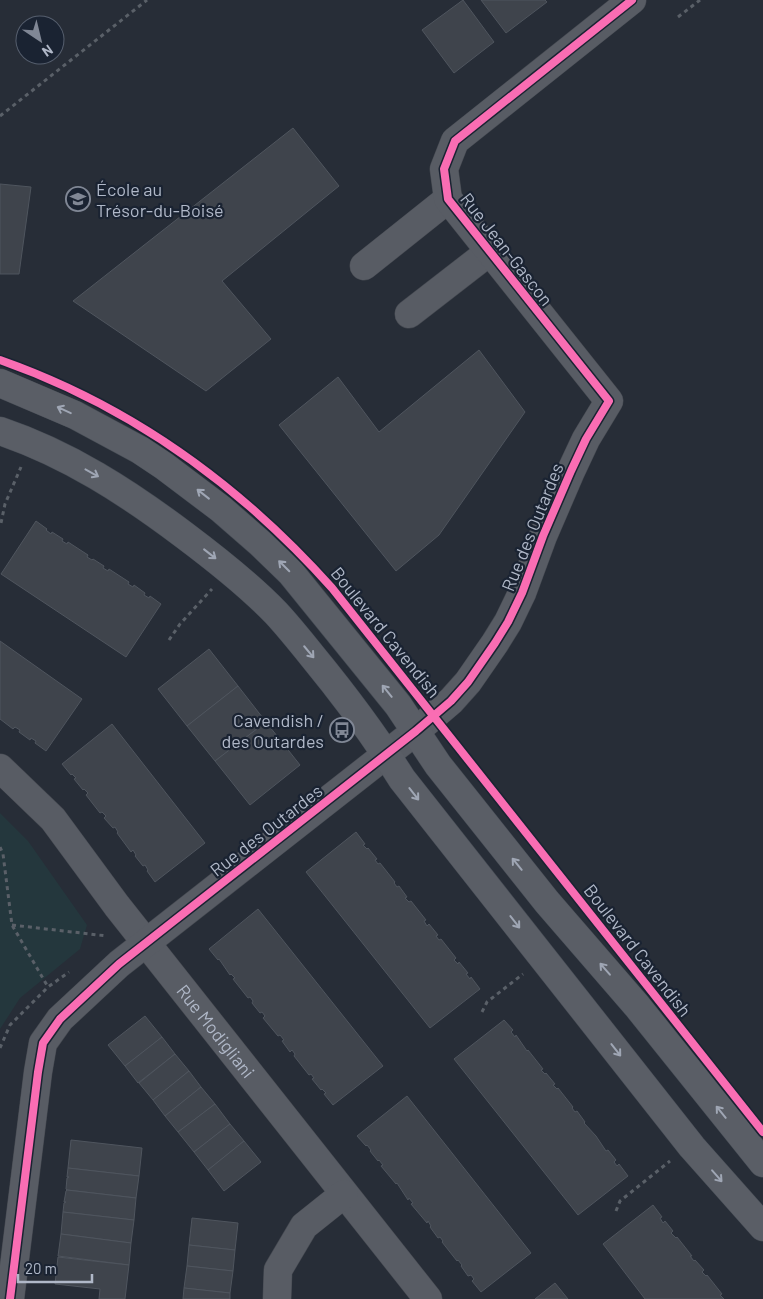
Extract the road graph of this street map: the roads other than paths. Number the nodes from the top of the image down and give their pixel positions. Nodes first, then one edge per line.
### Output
1 (632, 0) edge
2 (448, 199) junction
3 (489, 252) junction
4 (364, 266) dead end
5 (409, 314) dead end
6 (0, 383) edge
7 (609, 401) joint
8 (0, 431) edge
9 (416, 731) junction
10 (386, 754) junction
11 (0, 768) edge
12 (146, 942) junction
13 (763, 1164) edge
14 (344, 1194) junction
15 (763, 1227) edge
16 (10, 1299) edge
17 (277, 1299) edge
18 (428, 1299) edge

1 - 2 street, Rue Jean-Gascon
2 - 3 street, Rue Jean-Gascon
2 - 4 street
3 - 5 street
3 - 7 street, Rue Jean-Gascon
9 -> 6 main road, Boulevard Cavendish
7 - 9 street, Rue des Outardes
8 -> 10 main road
9 - 10 street, Rue des Outardes
13 -> 9 main road, Boulevard Cavendish
10 - 12 street, Rue des Outardes
10 -> 15 main road
11 - 12 street, Rue Modigliani
12 - 14 street, Rue Modigliani
12 - 16 street, Rue des Outardes
14 - 17 street
14 - 18 street, Rue Modigliani

